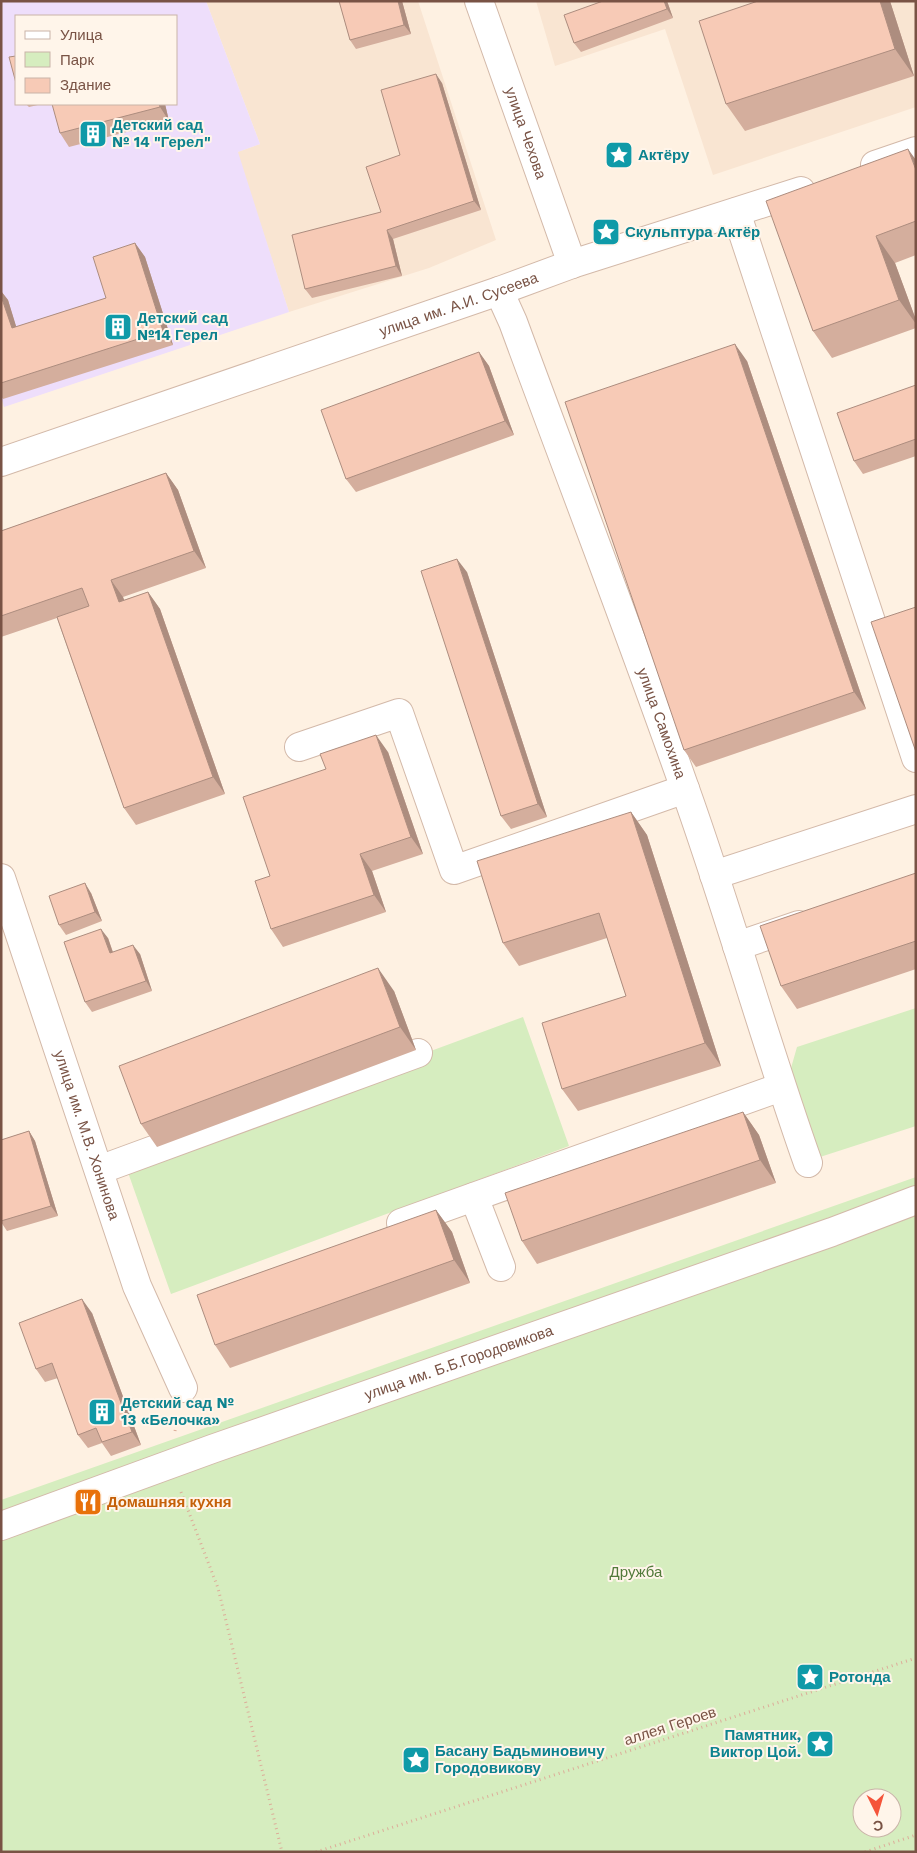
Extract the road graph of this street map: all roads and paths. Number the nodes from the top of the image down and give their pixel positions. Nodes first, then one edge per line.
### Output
1 (479, 1) edge
2 (916, 151) edge
3 (850, 174) edge
4 (821, 184) edge
5 (736, 212) junction
6 (572, 264) junction
7 (499, 291) junction
8 (1, 462) edge
9 (299, 747) dead end
10 (916, 758) edge
11 (686, 789) junction
12 (916, 809) edge
13 (714, 875) junction
14 (1, 878) edge
15 (822, 918) edge
16 (737, 946) junction
17 (418, 1053) dead end
18 (781, 1087) junction
19 (808, 1163) dead end
20 (99, 1170) junction
21 (474, 1197) junction
22 (916, 1200) edge
23 (381, 1230) edge
24 (501, 1267) dead end
25 (182, 1388) joint
26 (170, 1464) junction
27 (1, 1526) edge
28 (916, 1658) edge
29 (916, 1835) edge
30 (282, 1852) edge
31 (316, 1852) edge
32 (865, 1852) edge

1 - 6 street, улица Чехова
2 - 3 street
4 - 5 street, улица им. А.И. Сусеева
5 - 6 street, улица им. А.И. Сусеева
5 - 10 street
6 - 7 street, улица им. А.И. Сусеева
7 - 8 street, улица им. А.И. Сусеева
7 - 11 street, улица Самохина
9 - 11 street
11 - 13 street, улица Самохина
12 - 13 street
13 - 16 street, улица Самохина
14 - 20 street, улица им. М.В. Хонинова
15 - 16 street
16 - 18 street, улица Самохина
17 - 20 street
18 - 19 street, улица Самохина
18 - 21 street
20 - 25 street, улица им. М.В. Хонинова
21 - 23 street
21 - 24 street
22 - 26 street, улица им. Б.Б.Городовикова
25 - 26 path
26 - 27 street, улица им. Б.Б.Городовикова
26 - 30 path
28 - 31 path, аллея Героев
29 - 32 path

